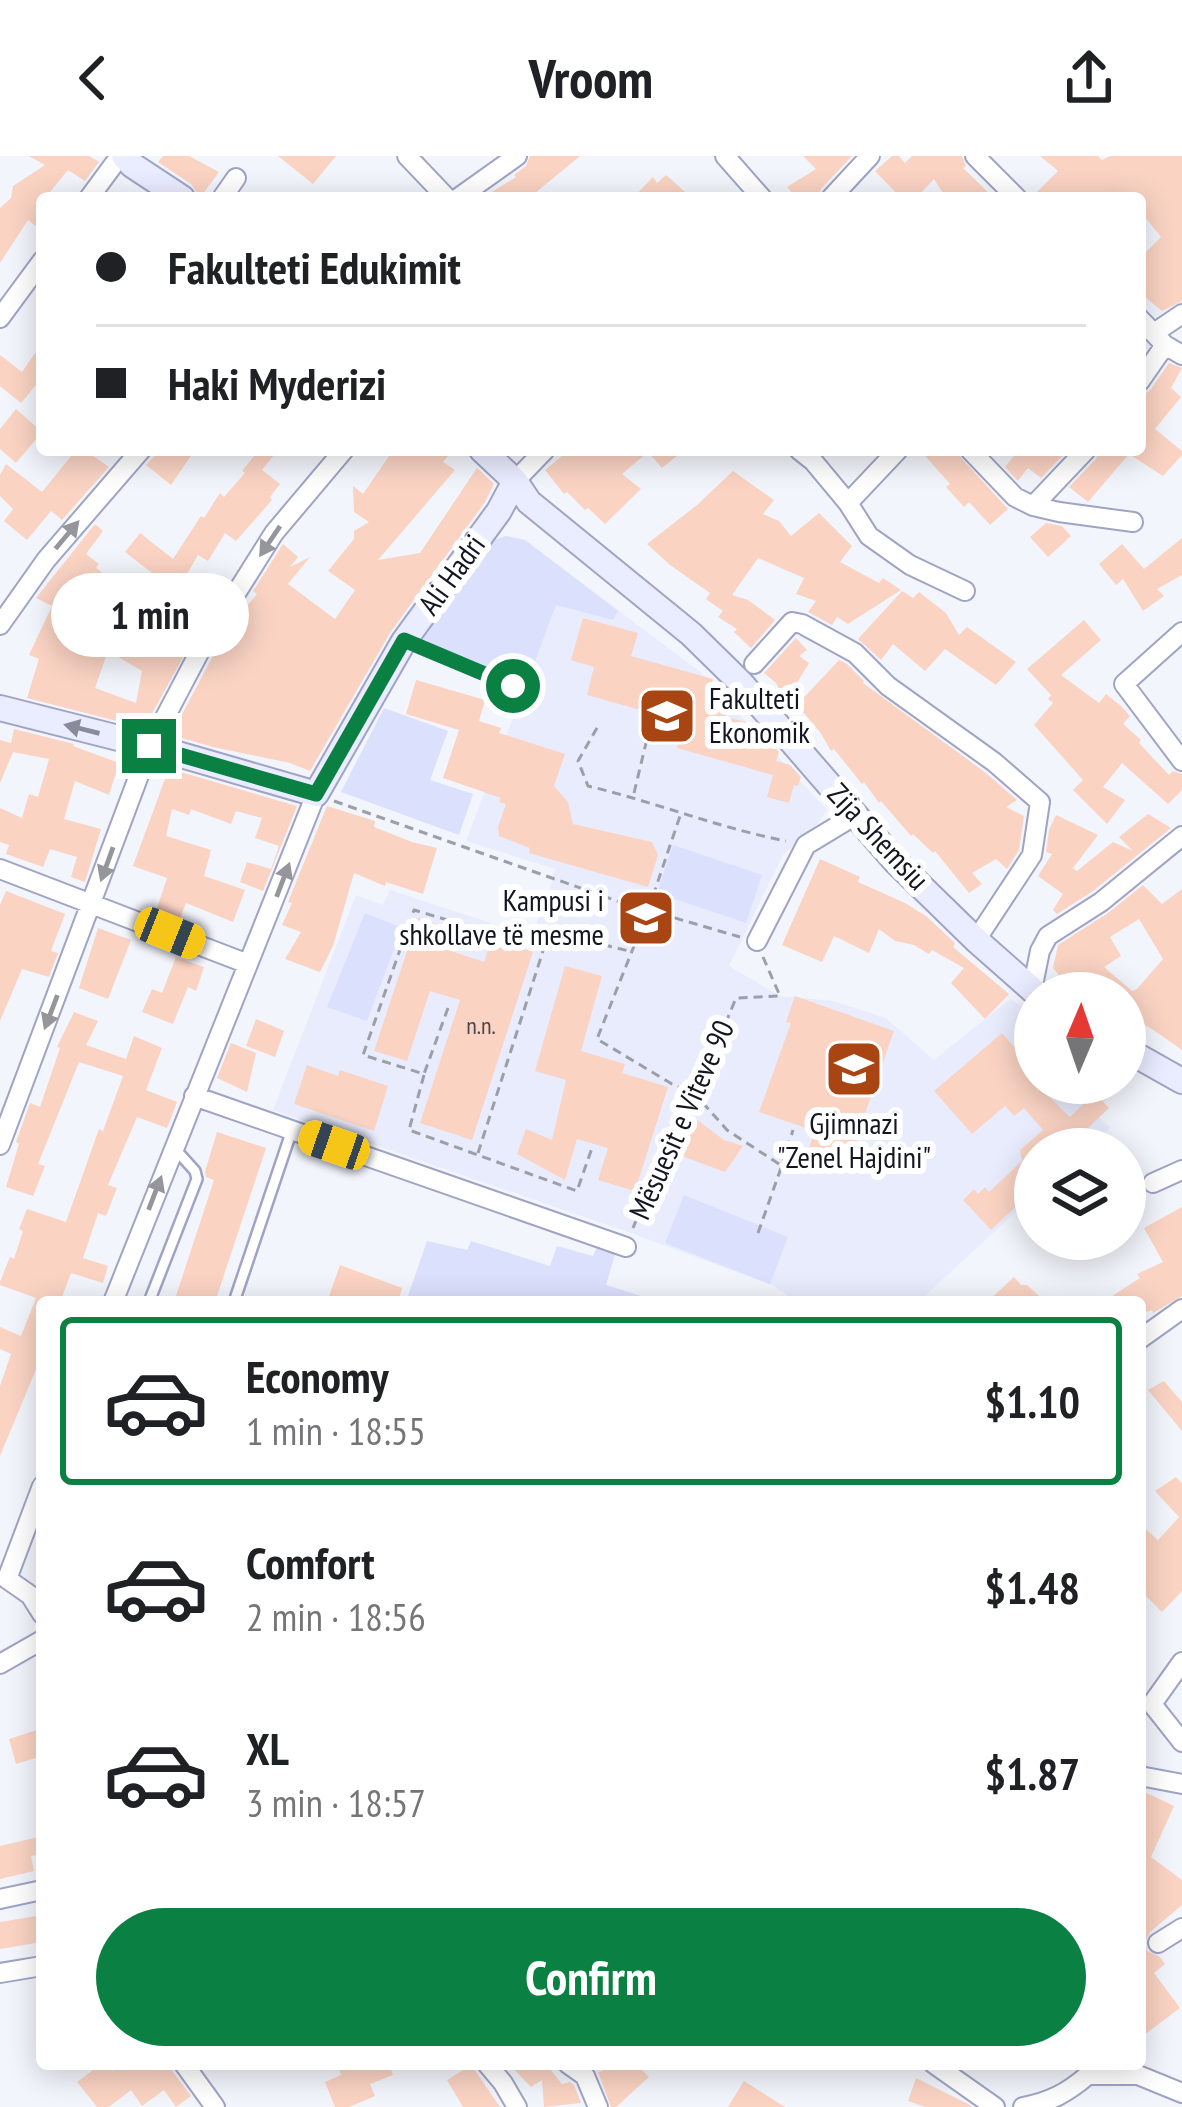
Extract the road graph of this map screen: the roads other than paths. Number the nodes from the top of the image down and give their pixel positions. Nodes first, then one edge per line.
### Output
1 (122, 156) edge
2 (407, 156) edge
3 (517, 156) edge
4 (725, 156) edge
5 (870, 156) edge
6 (975, 156) edge
7 (236, 178) dead end
8 (94, 192) edge
9 (173, 192) edge
10 (226, 192) edge
11 (441, 192) edge
12 (466, 192) edge
13 (757, 192) edge
14 (837, 192) edge
15 (1011, 192) edge
16 (36, 269) edge
17 (1182, 314) edge
18 (0, 318) edge
19 (1160, 338) edge
20 (1146, 368) edge
21 (136, 456) edge
22 (339, 456) edge
23 (488, 456) edge
24 (538, 456) edge
25 (807, 456) edge
26 (892, 456) edge
27 (976, 456) edge
28 (1080, 456) edge
29 (515, 481) junction
30 (848, 503) junction
31 (1033, 506) junction
32 (1133, 522) dead end
33 (965, 591) dead end
34 (0, 625) edge
35 (1182, 632) edge
36 (404, 640) junction
37 (754, 664) dead end
38 (513, 686) dead end
39 (0, 708) edge
40 (149, 746) junction
41 (1182, 761) edge
42 (316, 794) junction
43 (854, 816) junction
44 (1182, 836) edge
45 (0, 869) edge
46 (93, 903) junction
47 (976, 940) junction
48 (757, 941) road end
49 (248, 964) junction
50 (1037, 972) edge
51 (1014, 973) edge
52 (1146, 1061) edge
53 (1182, 1081) edge
54 (194, 1096) junction
55 (292, 1130) junction
56 (0, 1145) edge
57 (173, 1148) junction
58 (1182, 1170) edge
59 (1153, 1183) dead end
60 (626, 1247) road end
61 (115, 1296) edge
62 (151, 1296) edge
63 (236, 1296) edge
64 (1182, 1310) edge
65 (1146, 1336) edge
66 (36, 1500) edge
67 (3, 1580) edge
68 (36, 1595) edge
69 (36, 1643) edge
70 (1182, 1662) edge
71 (0, 1664) edge
72 (1182, 1742) edge
73 (1146, 1777) edge
74 (1182, 1782) edge
75 (36, 1892) edge
76 (0, 1899) edge
77 (1182, 1928) edge
78 (1158, 1943) dead end
79 (36, 1967) edge
80 (0, 1973) edge
81 (188, 2070) edge
82 (491, 2070) edge
83 (576, 2070) edge
84 (943, 2070) edge
85 (1085, 2070) edge
86 (1095, 2070) edge
87 (1182, 2093) edge
88 (1050, 2104) edge
89 (214, 2107) edge
90 (517, 2107) edge
91 (598, 2107) edge
92 (995, 2107) edge
93 (1022, 2107) edge

1 - 8 street
1 - 9 main road
2 - 11 street
3 - 12 street
4 - 13 street
5 - 14 street
6 - 15 street
7 - 10 street
16 - 18 street
17 - 19 street
19 - 20 street
34 -> 21 street
22 -> 40 street
23 - 29 main road, Zija Shemsiu
24 - 29 street
25 - 30 street
26 - 30 street
27 - 31 street
28 - 31 street
29 - 36 main road, Ali Hadri
29 - 43 main road, Zija Shemsiu
30 - 33 street
31 - 32 street
35 - 41 street
36 - 38 lane
36 - 42 main road, Ali Hadri
37 - 47 street
40 -> 39 main road
40 - 42 main road
40 -> 46 street
49 -> 42 street
43 - 47 main road, Zija Shemsiu
43 - 48 street
44 - 50 street
45 - 46 street
46 - 49 street
46 -> 56 street
47 - 51 main road, Zija Shemsiu
49 - 54 street
52 - 53 main road
54 - 55 street, Mësuesit e Viteve 90
54 - 57 street
55 - 60 street, Mësuesit e Viteve 90
55 - 63 lane
61 -> 57 street
57 - 62 lane
58 - 59 street
64 - 65 street
66 - 67 street
67 - 68 street
69 - 71 street
70 - 72 street
73 - 74 street
75 - 76 street
77 - 78 street
79 - 80 street
81 - 89 street
82 - 90 street
83 - 91 street
84 - 92 street
85 - 88 street
86 - 87 street
88 - 93 street

